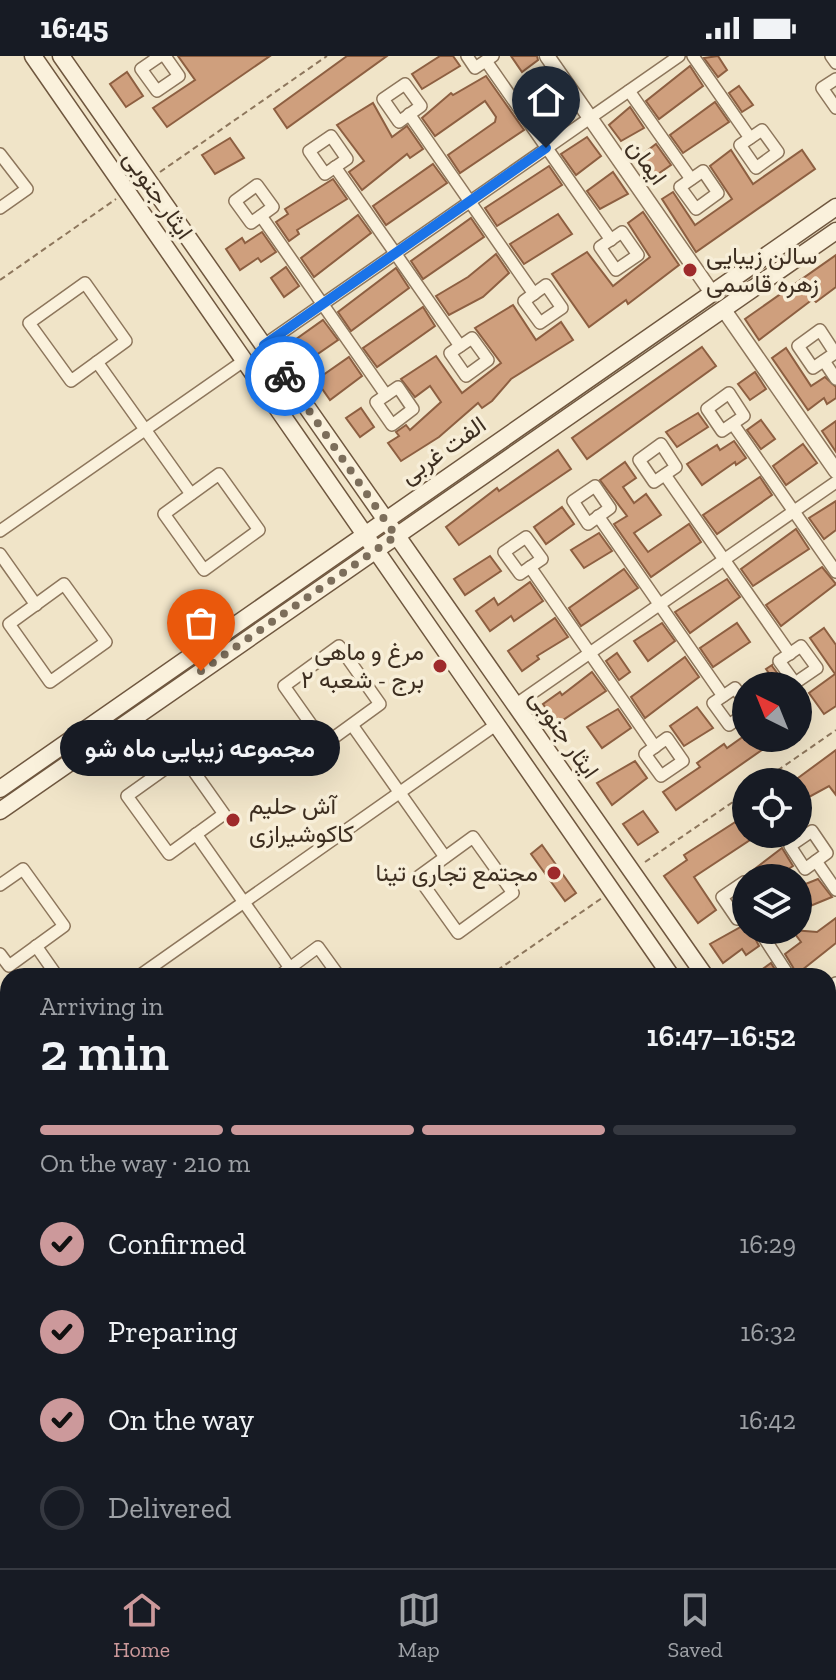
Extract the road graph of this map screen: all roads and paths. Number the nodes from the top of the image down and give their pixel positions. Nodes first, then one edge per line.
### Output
1 (33, 56) edge
2 (61, 56) edge
3 (327, 56) edge
4 (467, 56) edge
5 (547, 56) edge
6 (679, 56) edge
7 (693, 56) edge
8 (831, 56) edge
9 (489, 59) edge
10 (836, 63) edge
11 (836, 79) edge
12 (629, 91) junction
13 (836, 108) edge
14 (409, 114) dead end
15 (590, 118) junction
16 (750, 138) dead end
17 (546, 148) junction
18 (0, 154) edge
19 (335, 167) dead end
20 (691, 179) dead end
21 (148, 180) junction
22 (127, 191) junction
23 (470, 201) junction
24 (836, 207) edge
25 (0, 208) edge
26 (261, 216) dead end
27 (836, 231) edge
28 (611, 240) dead end
29 (396, 253) junction
30 (0, 280) edge
31 (712, 293) junction
32 (534, 294) dead end
33 (323, 304) junction
34 (724, 310) junction
35 (264, 345) junction
36 (460, 346) dead end
37 (245, 360) junction
38 (824, 361) dead end
39 (97, 362) junction
40 (836, 379) edge
41 (386, 395) dead end
42 (733, 424) dead end
43 (146, 430) junction
44 (836, 471) edge
45 (665, 475) dead end
46 (836, 482) edge
47 (191, 494) junction
48 (794, 511) junction
49 (598, 516) dead end
50 (385, 519) junction
51 (0, 531) edge
52 (364, 533) junction
53 (396, 536) junction
54 (377, 550) junction
55 (0, 554) edge
56 (724, 560) junction
57 (530, 567) dead end
58 (836, 572) edge
59 (36, 605) junction
60 (660, 605) junction
61 (590, 653) junction
62 (790, 654) dead end
63 (732, 690) edge
64 (723, 696) junction
65 (515, 705) junction
66 (732, 723) edge
67 (497, 724) junction
68 (352, 725) junction
69 (836, 730) edge
70 (655, 747) dead end
71 (781, 768) edge
72 (0, 789) edge
73 (400, 793) junction
74 (732, 803) edge
75 (0, 811) edge
76 (196, 834) junction
77 (445, 857) junction
78 (816, 861) dead end
79 (632, 872) junction
80 (0, 885) edge
81 (732, 890) edge
82 (836, 890) edge
83 (613, 891) junction
84 (244, 902) junction
85 (732, 912) edge
86 (768, 944) edge
87 (36, 946) junction
88 (0, 954) edge
89 (51, 968) edge
90 (150, 968) edge
91 (290, 968) joint
92 (333, 968) edge
93 (501, 968) edge
94 (666, 968) edge
95 (699, 968) edge
96 (784, 968) edge

1 - 22 main road, ایثار جنوبی
2 - 21 main road, ایثار جنوبی
3 - 21 path
4 - 9 street
5 - 15 street, ایمان
6 - 12 street
7 - 16 street
8 - 10 street
9 - 17 street
11 - 13 street
12 - 15 street
12 - 20 street
14 - 23 street
15 - 17 street
15 - 31 street, ایمان
17 - 23 street
17 - 28 street
18 - 25 street
19 - 29 street
21 - 35 main road, ایثار جنوبی
22 - 30 path
22 - 37 main road, ایثار جنوبی
23 - 29 street
23 - 32 street
24 - 31 main road, الفت غربی
26 - 33 street
27 - 34 main road, الفت غربی
29 - 33 street
29 - 36 street
31 - 50 main road, الفت غربی
33 - 35 street
33 - 41 street
34 - 44 street
34 - 53 main road, الفت غربی
35 - 50 main road, ایثار جنوبی
37 - 43 street
37 - 52 main road, ایثار جنوبی
38 - 40 street
39 - 39 street
39 - 43 street
42 - 48 street
43 - 47 street
43 - 51 street
45 - 56 street
46 - 48 street
47 - 47 street
48 - 56 street
48 - 58 street
49 - 60 street
50 - 52 main road, الفت غربی
50 - 53 main road, ایثار جنوبی
52 - 54 main road, ایثار جنوبی
52 - 72 main road, الفت غربی
53 - 54 main road, الفت غربی
53 - 65 main road, ایثار جنوبی
54 - 67 main road, ایثار جنوبی
54 - 75 main road, الفت غربی
55 - 59 street
56 - 60 street
56 - 62 street
57 - 61 street
59 - 59 street
60 - 61 street
60 - 64 street
61 - 65 street
61 - 70 street
63 - 64 street
64 - 66 street
65 - 79 main road, ایثار جنوبی
67 - 73 street
67 - 83 main road, ایثار جنوبی
68 - 68 street
68 - 73 street
69 - 71 path
73 - 77 street
73 - 84 street
74 - 79 path
76 - 76 street
76 - 84 street
77 - 77 street
78 - 82 street
79 - 95 main road, ایثار جنوبی
80 - 87 street
81 - 85 street
83 - 93 path
83 - 94 main road, ایثار جنوبی
84 - 90 street
84 - 91 street
86 - 96 street
87 - 88 street
87 - 89 street
91 - 92 street

